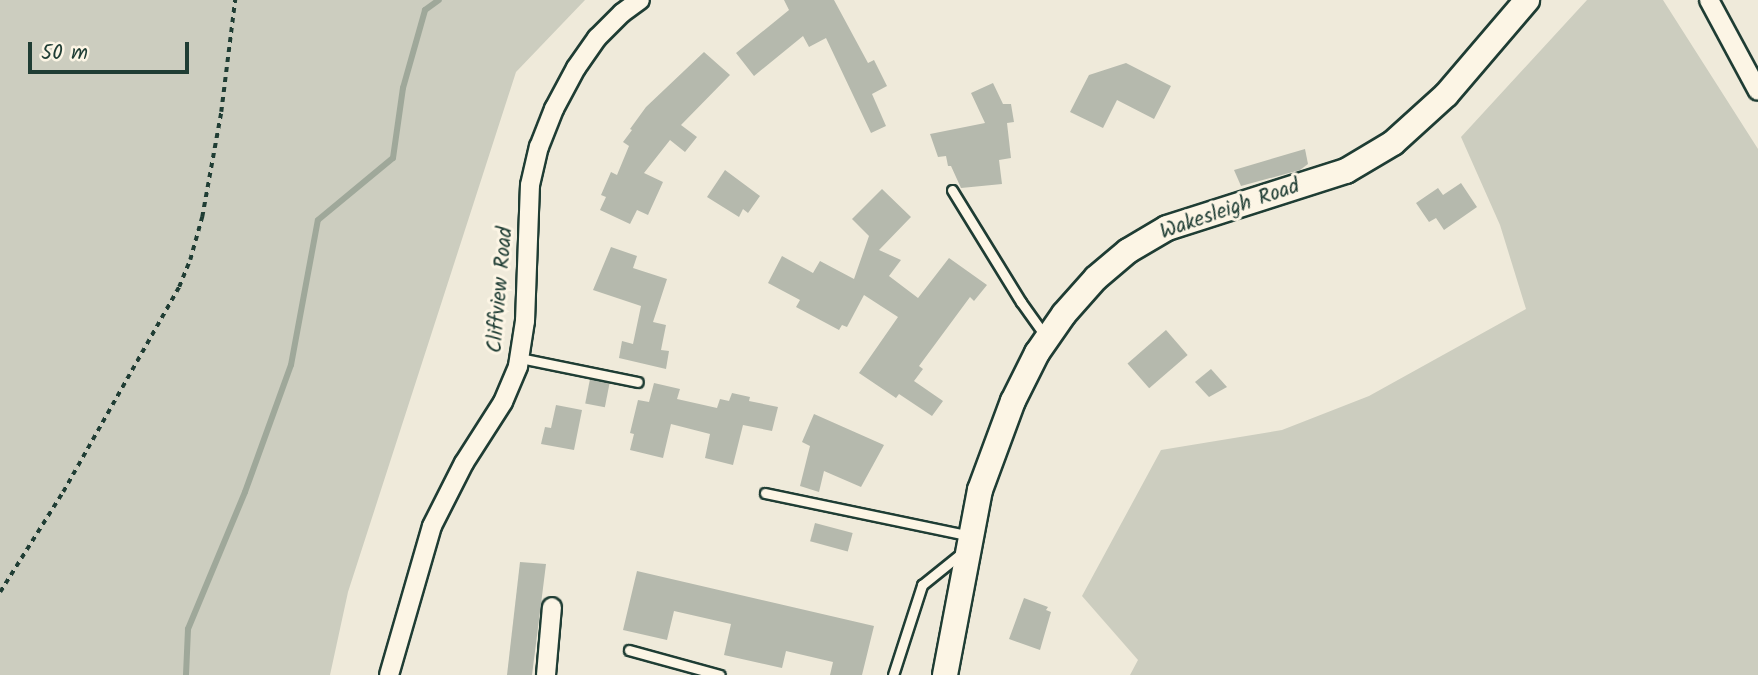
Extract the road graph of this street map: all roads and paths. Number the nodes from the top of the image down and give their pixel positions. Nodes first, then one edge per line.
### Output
1 (235, 0) edge
2 (640, 0) edge
3 (1527, 0) edge
4 (1709, 0) edge
5 (1758, 91) edge
6 (952, 191) dead end
7 (1047, 338) junction
8 (520, 358) junction
9 (638, 382) dead end
10 (765, 493) dead end
11 (971, 542) junction
12 (0, 592) edge
13 (552, 607) dead end
14 (629, 650) dead end
15 (389, 675) edge
16 (546, 675) edge
17 (720, 675) edge
18 (893, 675) edge
19 (945, 675) edge

1 - 12 path
2 - 8 street, Cliffview Road
3 - 7 main road, Wakesleigh Road
4 - 5 street
6 - 7 lane
7 - 11 main road, Wakesleigh Road
8 - 9 lane
8 - 15 street, Cliffview Road
10 - 11 lane
11 - 18 lane
11 - 19 main road, Wakesleigh Road
13 - 16 street
14 - 17 lane

